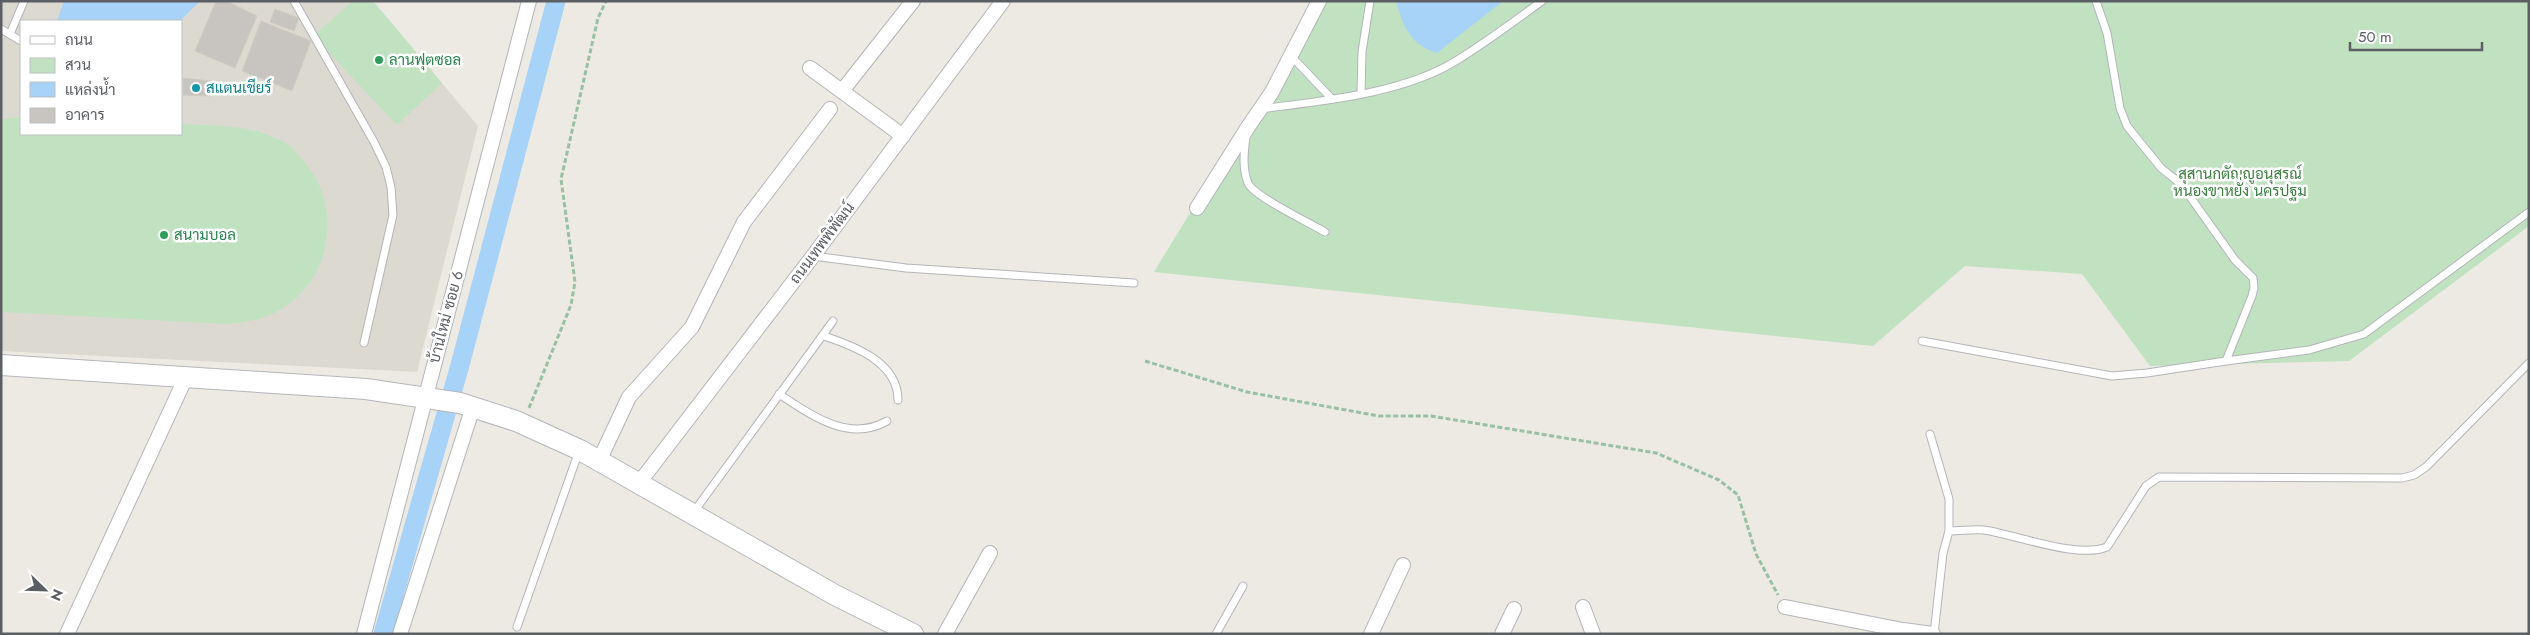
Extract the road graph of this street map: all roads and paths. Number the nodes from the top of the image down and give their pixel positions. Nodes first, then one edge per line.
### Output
1 (24, 1) edge
2 (294, 1) edge
3 (529, 1) edge
4 (606, 1) edge
5 (913, 1) edge
6 (1003, 1) edge
7 (1320, 1) edge
8 (1370, 1) edge
9 (1542, 1) edge
10 (2096, 1) edge
11 (1, 29) edge
12 (10, 34) junction
13 (20, 40) edge
14 (1291, 56) junction
15 (810, 68) dead end
16 (842, 91) junction
17 (1361, 94) junction
18 (1332, 99) junction
19 (830, 109) dead end
20 (1260, 109) junction
21 (1248, 127) junction
22 (902, 136) junction
23 (1197, 208) dead end
24 (2529, 212) edge
25 (1325, 232) dead end
26 (813, 256) junction
27 (1134, 283) dead end
28 (833, 322) dead end
29 (824, 336) junction
30 (1922, 341) dead end
31 (364, 343) dead end
32 (1145, 361) dead end
33 (2226, 361) junction
34 (2529, 362) edge
35 (1, 365) edge
36 (186, 377) junction
37 (779, 394) junction
38 (898, 400) dead end
39 (450, 402) junction
40 (887, 421) dead end
41 (522, 424) junction
42 (1930, 434) dead end
43 (580, 450) junction
44 (599, 461) junction
45 (639, 483) junction
46 (693, 513) junction
47 (1949, 531) junction
48 (990, 553) dead end
49 (1403, 565) dead end
50 (1243, 586) dead end
51 (1583, 607) dead end
52 (1785, 607) joint
53 (1514, 609) dead end
54 (517, 627) dead end
55 (67, 634) edge
56 (364, 634) edge
57 (400, 634) edge
58 (913, 634) edge
59 (945, 634) edge
60 (1216, 634) edge
61 (1371, 634) edge
62 (1502, 634) edge
63 (1592, 634) edge
64 (1934, 634) edge

1 - 12 lane
2 - 31 lane
3 - 39 street, บ้านใหม่ ซอย 6
4 - 41 path
5 - 16 street
6 - 22 street, ถนนเทพพิพัฒน์
7 - 14 street
8 - 17 lane
9 - 17 lane
10 - 33 lane
11 - 12 lane
12 - 13 lane
14 - 18 lane
14 - 20 street
15 - 16 street
16 - 22 street
17 - 18 lane
18 - 20 lane
19 - 44 street
20 - 21 street
21 - 23 street
21 - 25 lane
22 - 26 street, ถนนเทพพิพัฒน์
24 - 33 lane
26 - 27 lane
26 - 45 street, ถนนเทพพิพัฒน์
28 - 29 lane
29 - 37 lane
29 - 38 lane
30 - 33 lane
32 - 52 path
34 - 47 lane
35 - 36 main road
36 - 39 main road
36 - 55 street
37 - 40 lane
37 - 46 lane
39 - 41 main road
39 - 56 street, บ้านใหม่ ซอย 6
39 - 57 street
41 - 43 main road
42 - 47 lane
43 - 44 main road
43 - 54 lane
44 - 45 main road
45 - 46 main road
46 - 58 main road
47 - 64 lane
48 - 59 street
49 - 61 street
50 - 60 lane
51 - 63 street
52 - 64 street
53 - 62 street

